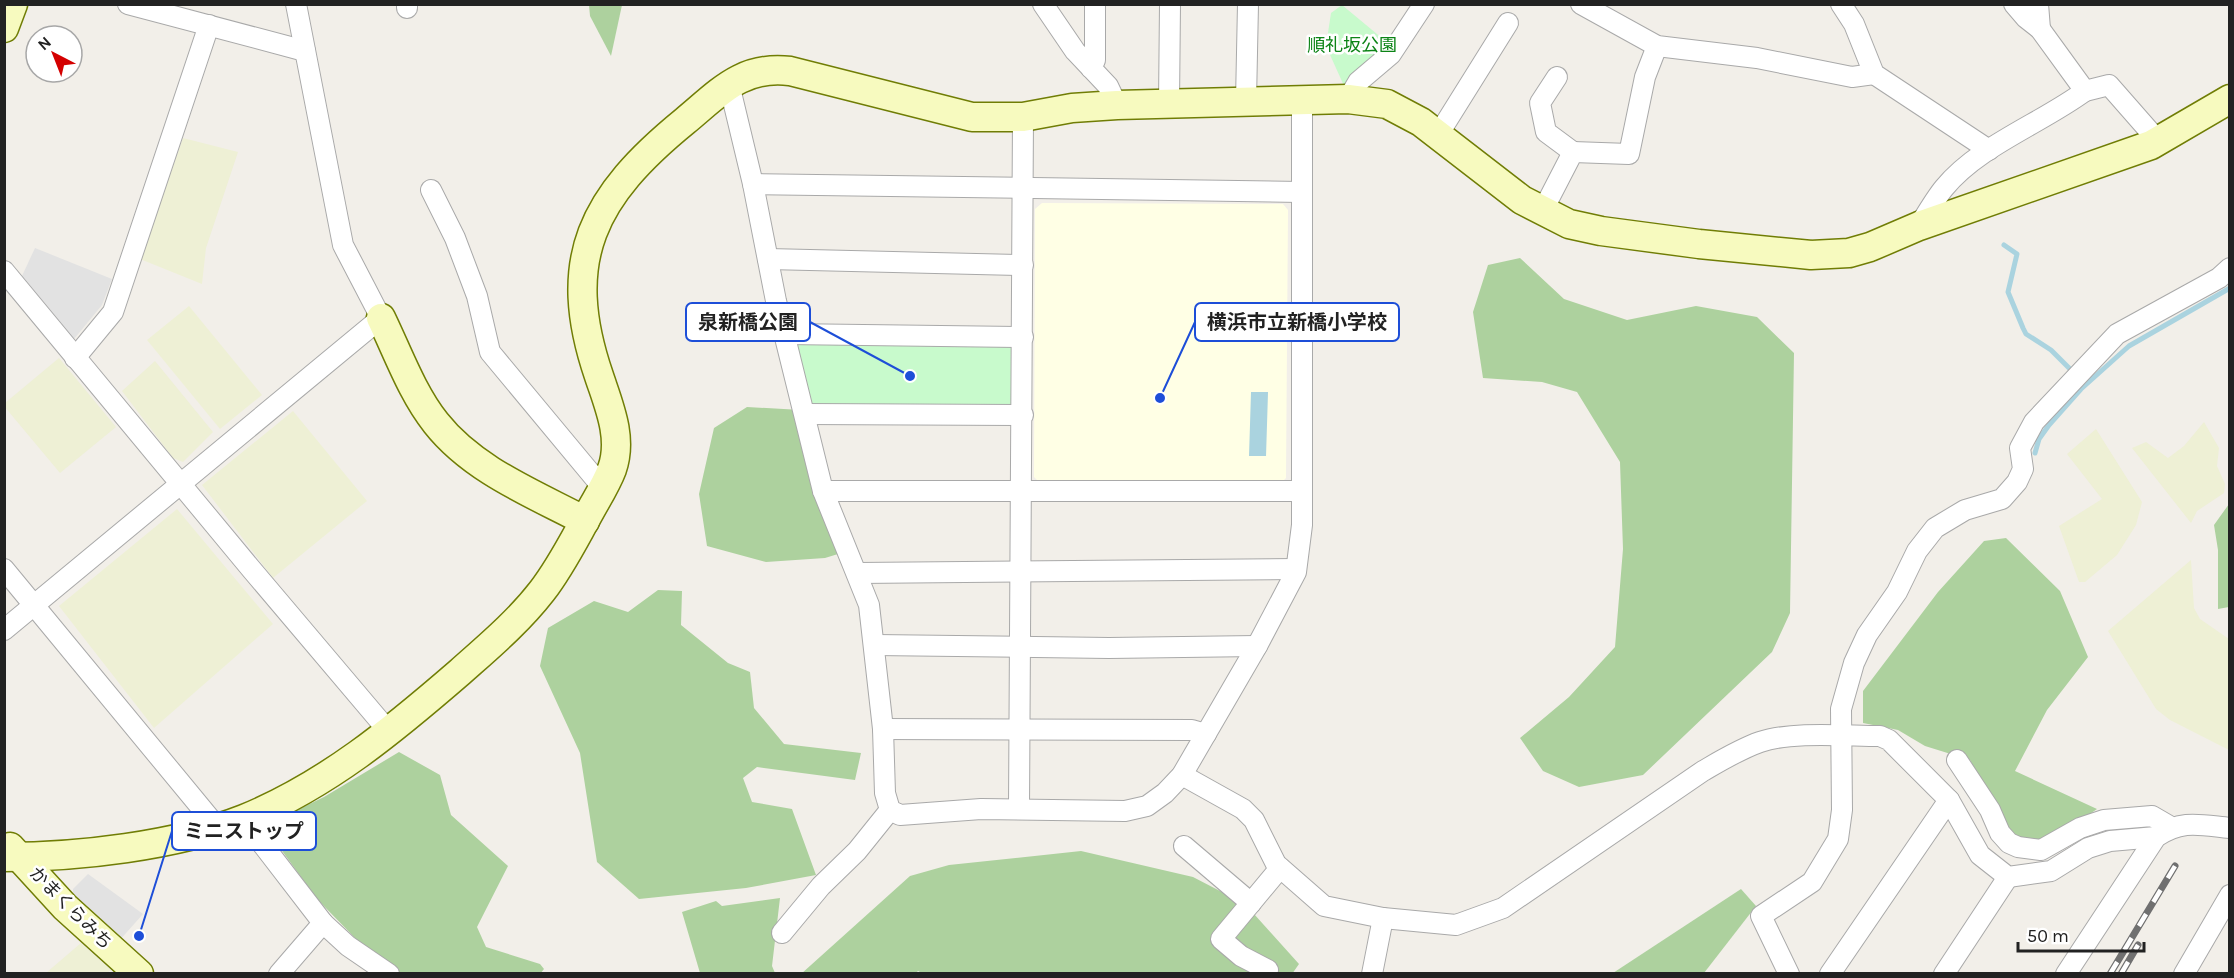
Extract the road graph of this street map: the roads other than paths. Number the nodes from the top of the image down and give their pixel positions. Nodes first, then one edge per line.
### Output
1 (13, 4) edge
2 (128, 4) edge
3 (296, 4) edge
4 (1043, 4) edge
5 (1095, 4) edge
6 (1170, 4) edge
7 (1248, 4) edge
8 (1424, 4) edge
9 (1581, 4) edge
10 (1841, 4) edge
11 (2014, 4) edge
12 (2038, 4) edge
13 (1508, 23) dead end
14 (209, 25) junction
15 (4, 28) edge
16 (2040, 29) junction
17 (1657, 46) junction
18 (305, 51) junction
19 (1091, 68) junction
20 (1874, 74) junction
21 (1557, 77) dead end
22 (729, 84) junction
23 (2085, 92) junction
24 (1348, 99) junction
25 (2229, 99) edge
26 (1246, 101) junction
27 (1302, 101) junction
28 (1169, 103) junction
29 (1117, 105) junction
30 (1023, 117) junction
31 (1438, 135) junction
32 (2159, 142) junction
33 (1989, 150) junction
34 (1573, 152) junction
35 (753, 184) junction
36 (1023, 188) junction
37 (431, 190) dead end
38 (1301, 192) junction
39 (1542, 212) junction
40 (1919, 226) junction
41 (768, 259) junction
42 (1023, 265) junction
43 (2229, 268) edge
44 (4, 271) edge
45 (381, 318) junction
46 (786, 334) junction
47 (1023, 338) junction
48 (75, 358) junction
49 (805, 414) junction
50 (1023, 415) junction
51 (182, 483) junction
52 (603, 488) junction
53 (823, 491) junction
54 (1023, 491) junction
55 (1301, 491) junction
56 (585, 521) junction
57 (4, 569) edge
58 (1296, 569) junction
59 (1022, 571) junction
60 (858, 573) junction
61 (34, 605) junction
62 (4, 630) edge
63 (875, 645) junction
64 (1257, 646) junction
65 (1021, 647) junction
66 (884, 729) junction
67 (1020, 729) junction
68 (390, 733) junction
69 (1206, 734) junction
70 (1842, 736) junction
71 (1957, 760) dead end
72 (1182, 775) junction
73 (1949, 800) junction
74 (1019, 809) junction
75 (890, 810) junction
76 (230, 823) junction
77 (2229, 828) edge
78 (2164, 832) junction
79 (1184, 846) dead end
80 (10, 852) edge
81 (1280, 868) junction
82 (2008, 877) junction
83 (2229, 895) edge
84 (1251, 903) junction
85 (1383, 918) junction
86 (323, 922) junction
87 (782, 933) dead end
88 (1268, 970) dead end
89 (139, 974) edge
90 (279, 974) edge
91 (389, 974) edge
92 (1372, 974) edge
93 (1789, 974) edge
94 (1830, 974) edge
95 (1944, 974) edge
96 (2066, 974) edge
97 (2184, 974) edge

1 - 15 street
2 - 14 street
3 - 18 street
4 - 19 street
5 - 19 street
6 - 28 street
7 - 26 street
8 - 24 street
9 - 17 street
10 - 20 street
11 - 16 street
12 - 16 street
13 - 31 street
14 - 18 street
14 - 48 street
16 - 23 street
17 - 20 street
17 - 34 street
18 - 45 street
19 - 29 street
20 - 33 street
21 - 34 street
22 - 30 street
22 - 35 street
22 - 52 street
23 - 32 street
23 - 33 street
24 - 27 street
24 - 31 street
25 - 32 street
26 - 27 street
26 - 28 street
27 - 38 street
28 - 29 street
29 - 30 street
30 - 36 street
31 - 39 street
32 - 40 street
33 - 40 street
34 - 39 street
35 - 36 street
35 - 41 street
36 - 38 street
36 - 42 street
37 - 52 street
38 - 55 street
39 - 40 street
41 - 42 street
41 - 46 street
42 - 47 street
43 - 70 street
44 - 48 street
45 - 51 street
45 - 56 street
46 - 47 street
46 - 49 street
47 - 50 street
48 - 51 street
49 - 50 street
49 - 53 street
50 - 54 street
51 - 61 street
51 - 68 street
52 - 56 street
53 - 54 street
53 - 60 street
54 - 55 street
54 - 59 street
55 - 58 street
56 - 68 street
57 - 61 street
58 - 59 street
58 - 64 street
59 - 60 street
59 - 65 street
60 - 63 street
61 - 62 street
61 - 76 street
63 - 65 street
63 - 66 street
64 - 65 street
64 - 69 street
65 - 67 street
66 - 67 street
66 - 75 street
67 - 69 street
67 - 74 street
68 - 76 street
69 - 72 street
70 - 73 street
70 - 85 street
70 - 93 street
71 - 78 street
72 - 74 street
72 - 81 street
73 - 82 street
73 - 94 street
74 - 75 street
75 - 87 street
76 - 80 street
76 - 86 street
77 - 78 street
78 - 82 street
78 - 96 street
79 - 84 street
80 - 89 street, かまくらみち
81 - 84 street
81 - 85 street
82 - 95 street
83 - 97 street
84 - 88 street
85 - 92 street
86 - 90 street
86 - 91 street

